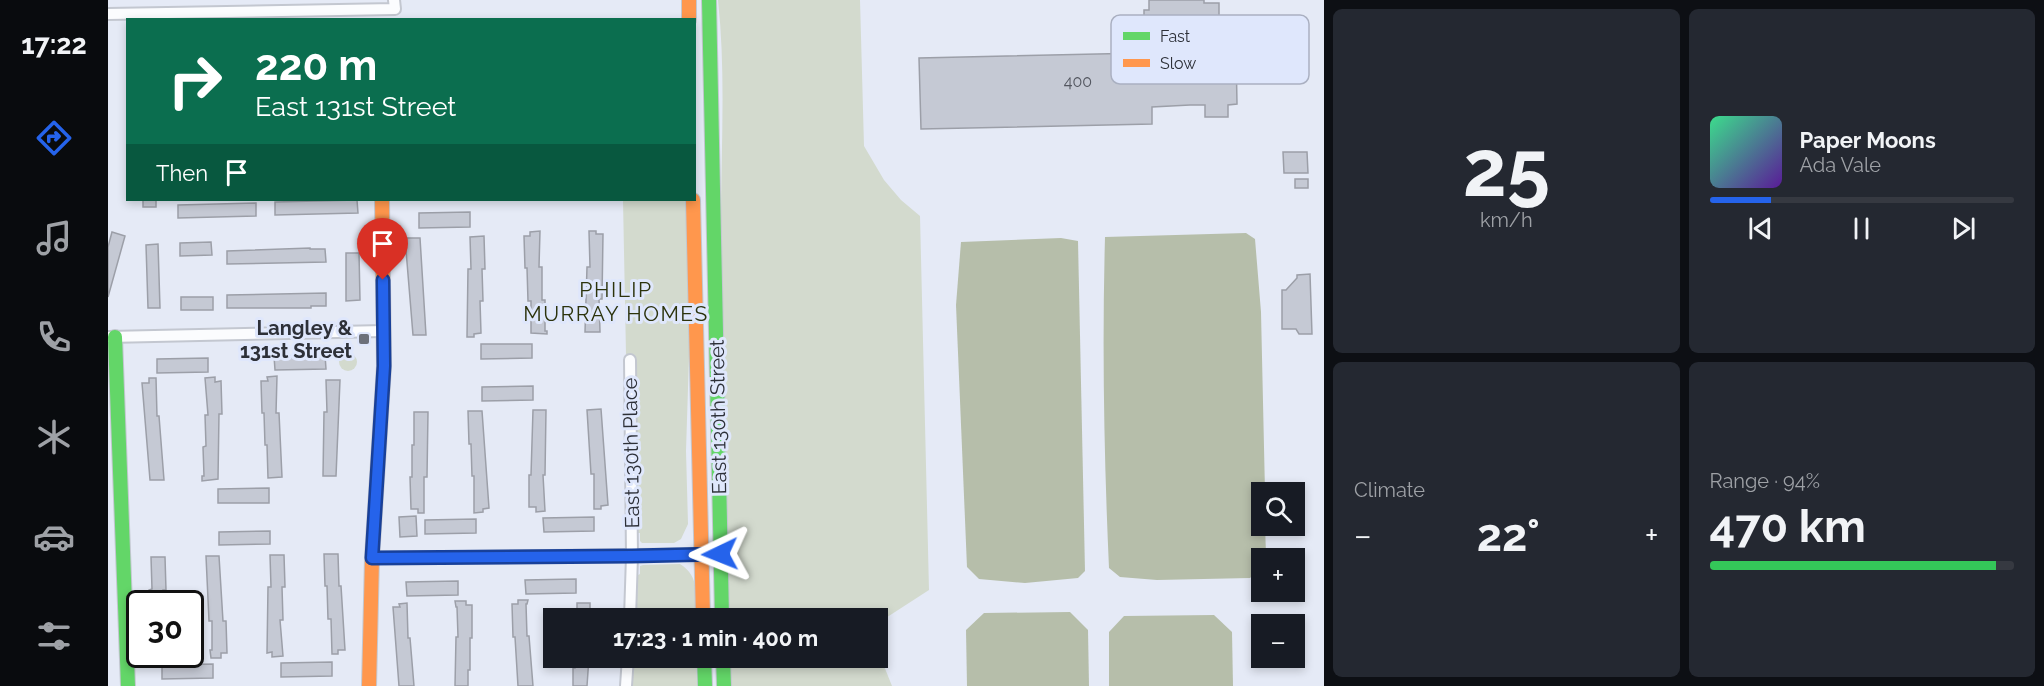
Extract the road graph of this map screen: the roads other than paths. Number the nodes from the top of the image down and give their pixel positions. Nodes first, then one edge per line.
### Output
1 (689, 0) edge
2 (708, 0) edge
3 (395, 5) edge
4 (108, 14) edge
5 (379, 15) edge
6 (689, 18) edge
7 (382, 201) edge
8 (693, 201) edge
9 (384, 331) junction
10 (111, 337) edge
11 (630, 360) dead end
12 (700, 554) junction
13 (720, 554) junction
14 (632, 556) junction
15 (372, 558) junction
16 (630, 608) edge
17 (703, 608) edge
18 (722, 608) edge
19 (628, 668) edge
20 (704, 668) edge
21 (723, 668) edge
22 (128, 686) edge
23 (369, 686) edge
24 (627, 686) edge
25 (705, 686) edge
26 (724, 686) edge

1 - 6 main road
2 - 13 main road, East 130th Street
3 - 5 street
4 - 5 street
7 - 9 main road
8 - 12 main road, East 130th Street
9 - 10 street
9 - 15 main road
10 - 22 main road
11 - 14 street, East 130th Place
12 - 13 street
12 - 14 street
12 - 17 main road, East 130th Street
13 - 18 main road, East 130th Street
14 - 15 street
14 - 16 street, East 130th Place
15 - 23 main road
19 - 24 street
20 - 25 main road
21 - 26 main road

